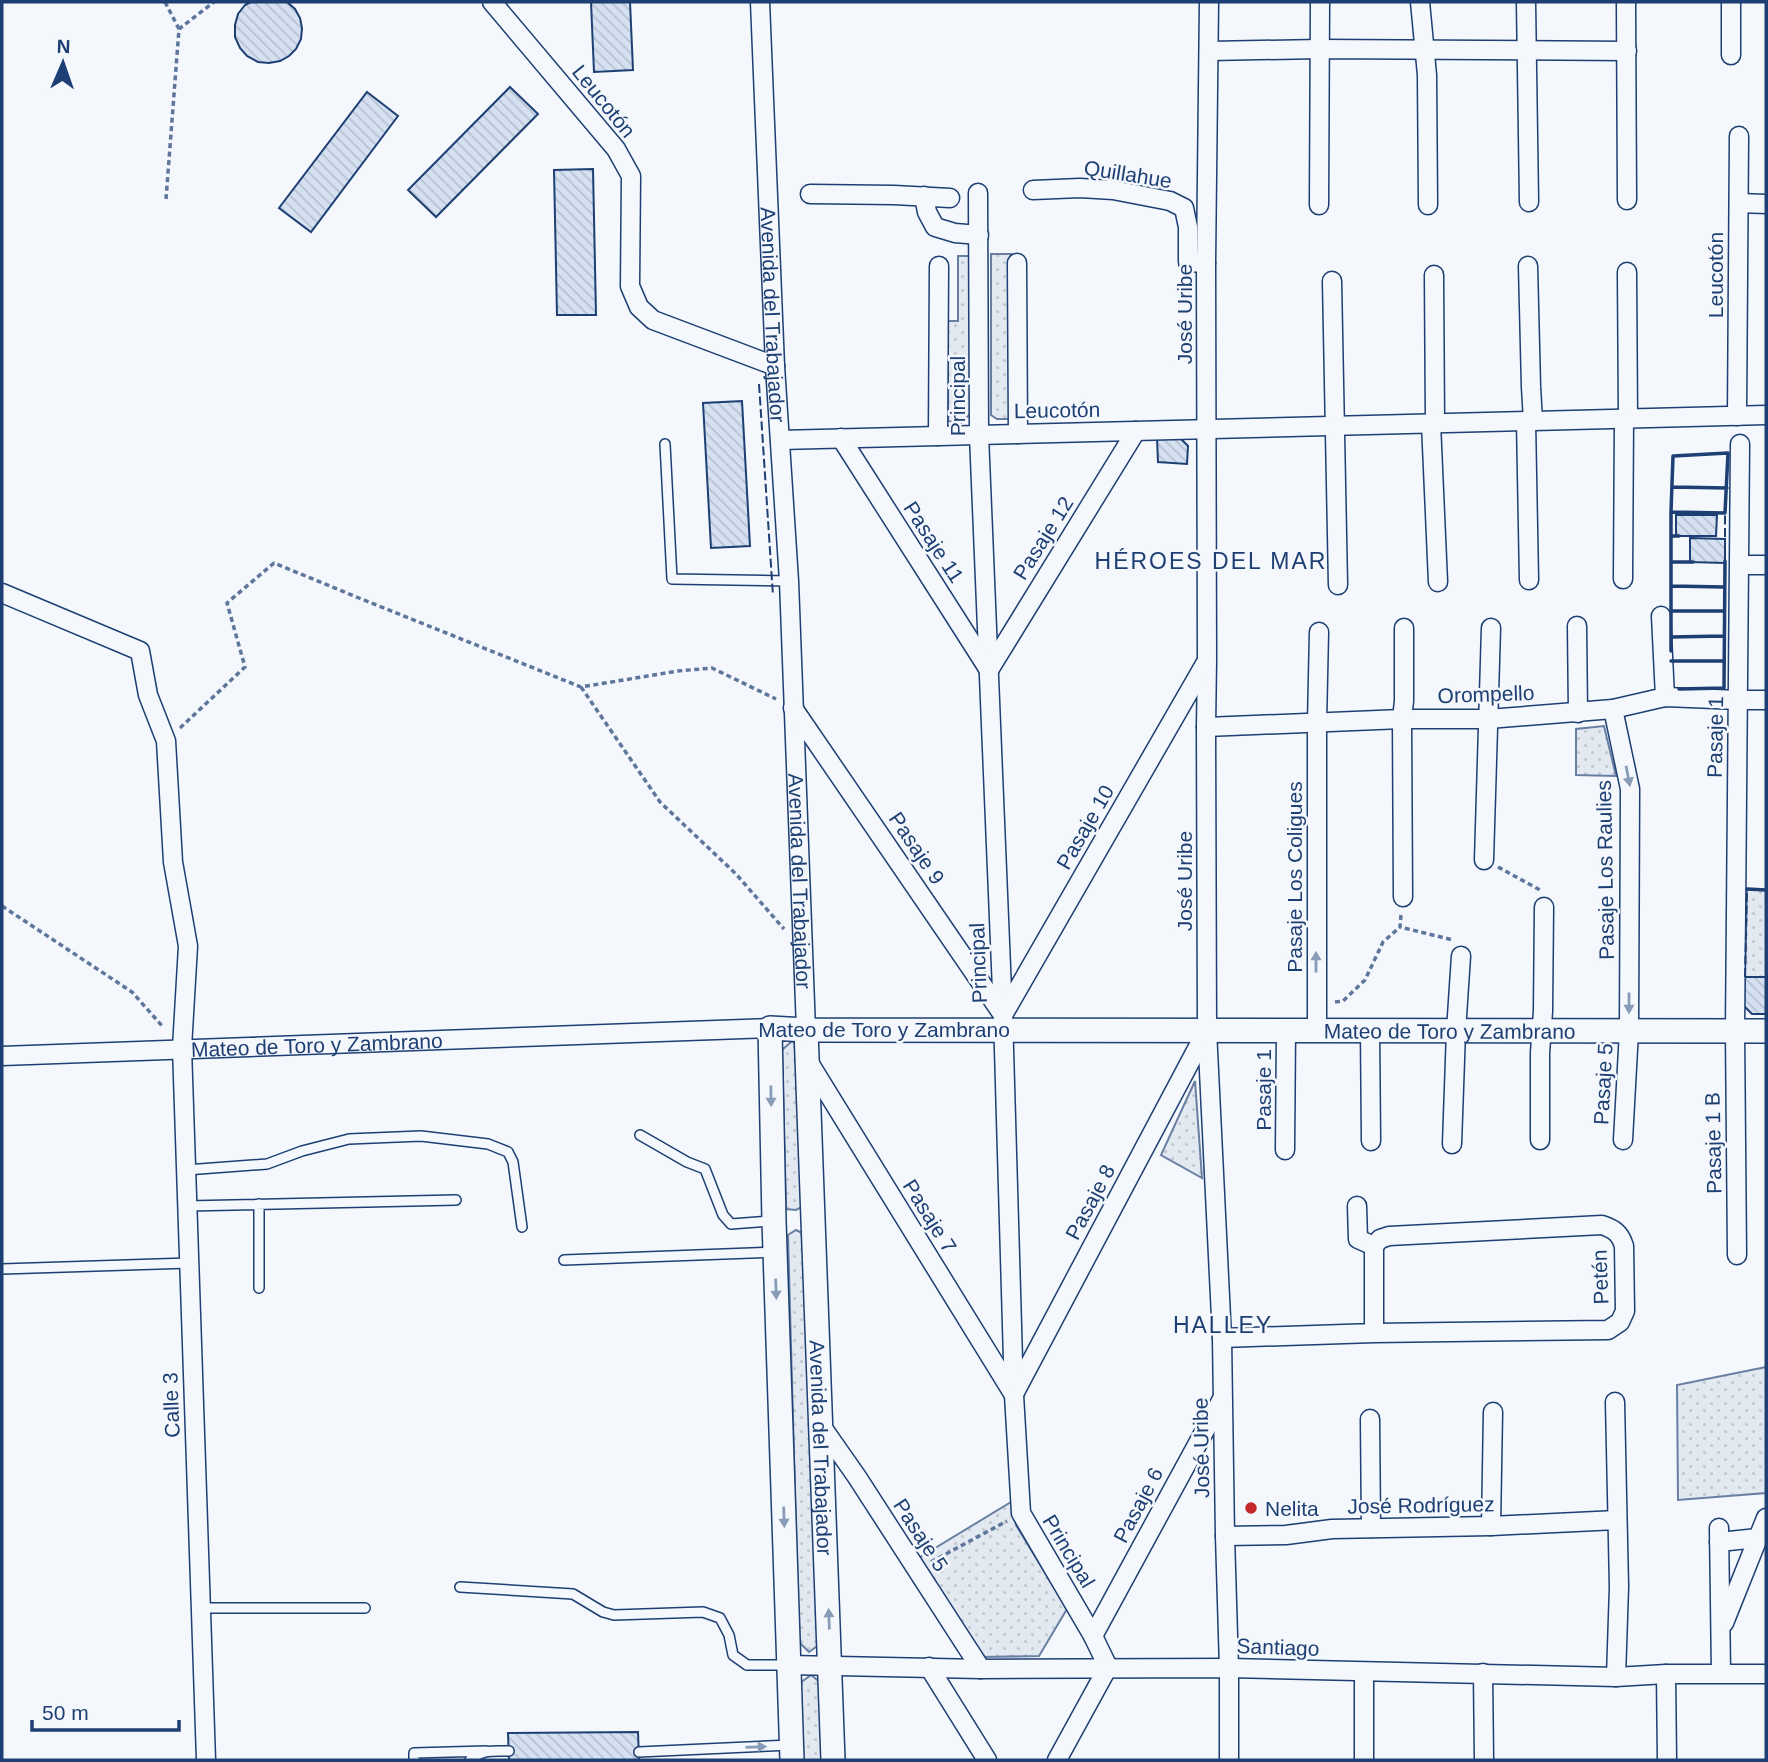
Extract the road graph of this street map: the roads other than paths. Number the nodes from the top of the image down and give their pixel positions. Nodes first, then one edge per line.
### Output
1 (492, 2) edge
2 (760, 2) edge
3 (1209, 2) edge
4 (1320, 2) edge
5 (1420, 2) edge
6 (1526, 2) edge
7 (1626, 2) edge
8 (1731, 2) edge
9 (1320, 49) junction
10 (1424, 49) junction
11 (1527, 50) junction
12 (1210, 51) junction
13 (1627, 51) junction
14 (1731, 55) dead end
15 (1739, 136) dead end
16 (1033, 191) dead end
17 (978, 193) dead end
18 (810, 194) dead end
19 (924, 197) junction
20 (950, 198) dead end
21 (1627, 200) dead end
22 (1529, 202) dead end
23 (1739, 204) junction
24 (1766, 204) edge
25 (1319, 205) dead end
26 (1427, 205) dead end
27 (979, 235) junction
28 (1017, 263) dead end
29 (1206, 263) junction
30 (939, 266) dead end
31 (1528, 266) dead end
32 (1627, 272) dead end
33 (1434, 275) dead end
34 (1332, 281) dead end
35 (775, 366) junction
36 (1766, 415) edge
37 (1737, 416) junction
38 (1626, 419) junction
39 (1530, 421) junction
40 (1433, 423) junction
41 (1335, 426) junction
42 (1207, 429) junction
43 (1136, 431) junction
44 (1018, 434) junction
45 (979, 435) junction
46 (938, 436) junction
47 (841, 438) junction
48 (780, 440) junction
49 (665, 444) dead end
50 (1740, 444) dead end
51 (1740, 565) junction
52 (1766, 565) edge
53 (1623, 579) dead end
54 (1529, 580) dead end
55 (789, 581) junction
56 (1438, 582) dead end
57 (1338, 585) dead end
58 (2, 593) edge
59 (1661, 616) dead end
60 (1577, 626) dead end
61 (1404, 628) dead end
62 (1491, 628) dead end
63 (1319, 632) dead end
64 (1207, 662) junction
65 (989, 670) junction
66 (1665, 697) junction
67 (1739, 700) junction
68 (1766, 700) edge
69 (793, 708) junction
70 (1613, 709) junction
71 (1578, 713) junction
72 (1402, 719) junction
73 (1488, 719) junction
74 (1317, 723) junction
75 (1206, 727) junction
76 (1484, 860) road end
77 (1403, 897) road end
78 (1544, 907) road end
79 (1461, 956) road end
80 (1003, 1023) junction
81 (770, 1028) junction
82 (807, 1030) junction
83 (1207, 1030) junction
84 (1286, 1030) junction
85 (1317, 1030) junction
86 (1370, 1030) junction
87 (1455, 1031) junction
88 (1541, 1031) junction
89 (1629, 1031) junction
90 (1735, 1031) junction
91 (1766, 1031) edge
92 (182, 1048) junction
93 (2, 1056) edge
94 (808, 1061) junction
95 (640, 1135) dead end
96 (1539, 1140) dead end
97 (1623, 1140) dead end
98 (1371, 1141) dead end
99 (1452, 1144) dead end
100 (1285, 1150) dead end
101 (186, 1170) junction
102 (456, 1200) dead end
103 (259, 1204) junction
104 (187, 1206) junction
105 (1357, 1206) dead end
106 (774, 1221) junction
107 (813, 1222) junction
108 (522, 1227) dead end
109 (1374, 1246) junction
110 (775, 1252) junction
111 (1737, 1255) dead end
112 (564, 1260) dead end
113 (190, 1264) junction
114 (2, 1269) edge
115 (259, 1288) dead end
116 (1374, 1333) junction
117 (1222, 1338) junction
118 (1014, 1395) junction
119 (1223, 1396) junction
120 (1615, 1402) dead end
121 (1493, 1412) dead end
122 (1370, 1419) dead end
123 (822, 1427) junction
124 (1766, 1518) edge
125 (1617, 1520) junction
126 (1491, 1526) junction
127 (1371, 1528) junction
128 (1225, 1536) junction
129 (1758, 1538) junction
130 (460, 1587) dead end
131 (201, 1608) junction
132 (365, 1608) dead end
133 (1721, 1633) junction
134 (1093, 1636) junction
135 (789, 1665) junction
136 (830, 1666) junction
137 (929, 1667) junction
138 (1108, 1667) junction
139 (1229, 1668) junction
140 (981, 1669) junction
141 (1364, 1672) junction
142 (1721, 1673) junction
143 (1483, 1674) junction
144 (1666, 1674) junction
145 (1766, 1674) edge
146 (1616, 1677) junction
147 (486, 1751) junction
148 (509, 1751) dead end
149 (639, 1752) dead end
150 (792, 1753) edge
151 (206, 1760) edge
152 (414, 1760) edge
153 (470, 1760) edge
154 (834, 1760) edge
155 (987, 1760) edge
156 (1057, 1760) edge
157 (1229, 1760) edge
158 (1364, 1760) edge
159 (1484, 1760) edge
160 (1667, 1760) edge

1 - 35 street, Leucotón
2 - 35 street, Avenida del Trabajador
3 - 12 street, José Uribe
4 - 9 street
5 - 10 street
6 - 11 street
7 - 13 street
8 - 14 street
9 - 10 street
9 - 12 street
9 - 25 street
10 - 11 street
10 - 26 street
11 - 13 street
11 - 22 street
12 - 29 street, José Uribe
13 - 21 street
15 - 23 street, Leucotón
16 - 29 street, Quillahue
17 - 27 street, Principal
18 - 19 street
19 - 20 street
19 - 27 street
23 - 24 street
23 - 37 street, Leucotón
27 - 45 street, Principal
28 - 44 street
29 - 42 street, José Uribe
30 - 46 street, Principal
31 - 39 street
32 - 38 street
33 - 40 street
34 - 41 street
35 - 48 street, Avenida del Trabajador
36 - 37 street, Leucotón
37 - 38 street, Leucotón
38 - 39 street, Leucotón
38 - 53 street
39 - 40 street, Leucotón
39 - 54 street
40 - 41 street, Leucotón
40 - 56 street
41 - 42 street, Leucotón
41 - 57 street
42 - 43 street, Leucotón
42 - 64 street, José Uribe
43 - 44 street, Leucotón
43 - 65 street, Pasaje 12
44 - 45 street, Leucotón
45 - 46 street, Leucotón
45 - 65 street, Principal
46 - 47 street, Leucotón
47 - 48 street, Leucotón
47 - 65 street, Pasaje 11
48 - 55 street, Avenida del Trabajador
49 - 55 lane
50 - 51 street, Pasaje 1
51 - 52 street
51 - 67 street, Pasaje 1
55 - 69 street, Avenida del Trabajador
58 - 92 street, Calle 3
59 - 66 street
60 - 71 street
61 - 72 street
62 - 73 street
63 - 74 street, Pasaje Los Coligues
64 - 75 street, José Uribe
64 - 80 street, Pasaje 10
65 - 80 street, Principal
66 - 67 street, Orompello
66 - 70 street, Orompello
67 - 68 street, Orompello
67 - 90 street, Pasaje 1
69 - 80 street, Pasaje 9
69 - 82 street, Avenida del Trabajador
70 - 71 street, Orompello
70 -> 89 street, Pasaje Los Raulies
71 - 73 street, Orompello
72 - 73 street, Orompello
72 - 74 street, Orompello
72 - 77 street
73 - 76 street
74 - 75 street, Orompello
85 -> 74 street, Pasaje Los Coligues
75 - 83 street, José Uribe
78 - 88 street
79 - 87 street
80 - 82 street, Mateo de Toro y Zambrano
80 - 83 street, Mateo de Toro y Zambrano
80 - 118 street, Principal
81 - 82 street, Mateo de Toro y Zambrano
81 - 92 street, Mateo de Toro y Zambrano
81 -> 106 street, Avenida del Trabajador
82 - 94 street, Avenida del Trabajador
83 - 84 street, Mateo de Toro y Zambrano
83 - 117 street, José Uribe
83 - 118 street, Pasaje 8
84 - 85 street, Mateo de Toro y Zambrano
84 - 100 street, Pasaje 1
85 - 86 street, Mateo de Toro y Zambrano
86 - 87 street, Mateo de Toro y Zambrano
86 - 98 street
87 - 88 street, Mateo de Toro y Zambrano
87 - 99 street
88 - 89 street, Mateo de Toro y Zambrano
88 - 96 street
89 - 90 street, Mateo de Toro y Zambrano
89 - 97 street, Pasaje 5
90 - 91 street, Mateo de Toro y Zambrano
90 - 111 street, Pasaje 1 B
92 - 93 street, Mateo de Toro y Zambrano
92 - 101 street, Calle 3
94 - 107 street, Avenida del Trabajador
94 - 118 street, Pasaje 7
95 - 106 lane
101 - 104 street, Calle 3
101 - 108 lane
102 - 103 lane
103 - 104 lane
103 - 115 lane
104 - 113 street, Calle 3
105 - 109 street
106 - 107 street
106 - 110 street, Avenida del Trabajador
107 - 123 street, Avenida del Trabajador
109 - 116 street
109 - 116 street, Petén
110 - 112 lane
110 -> 135 street, Avenida del Trabajador
113 - 114 lane
113 - 131 street, Calle 3
116 - 117 street, Petén
117 - 119 street, José Uribe
118 - 134 street, Principal
119 - 128 street, José Uribe
119 - 134 street, Pasaje 6
120 - 125 street
121 - 126 street
122 - 127 street
136 -> 123 street, Avenida del Trabajador
123 - 140 street, Pasaje 5
124 - 129 street
125 - 126 street, José Rodríguez
125 - 146 street
126 - 127 street, José Rodríguez
127 - 128 street, José Rodríguez
128 - 139 street, José Uribe
129 - 133 street
129 - 133 street
130 - 135 lane
131 - 132 lane
131 - 151 street, Calle 3
133 - 142 street
134 - 138 street, Principal
135 - 136 street, Santiago
135 - 150 street, Avenida del Trabajador
136 - 137 street, Santiago
136 - 154 street, Avenida del Trabajador
137 - 140 street, Santiago
137 - 155 street
138 - 139 street, Santiago
138 - 140 street, Santiago
138 - 156 street
139 - 141 street, Santiago
139 - 157 street, José Uribe
141 - 143 street, Santiago
141 - 158 street
142 - 144 street, Santiago
142 - 145 street, Santiago
143 - 146 street, Santiago
143 - 159 street
144 - 146 street, Santiago
144 - 160 street
147 - 148 lane
147 - 152 lane
147 - 153 lane
149 -> 150 lane

